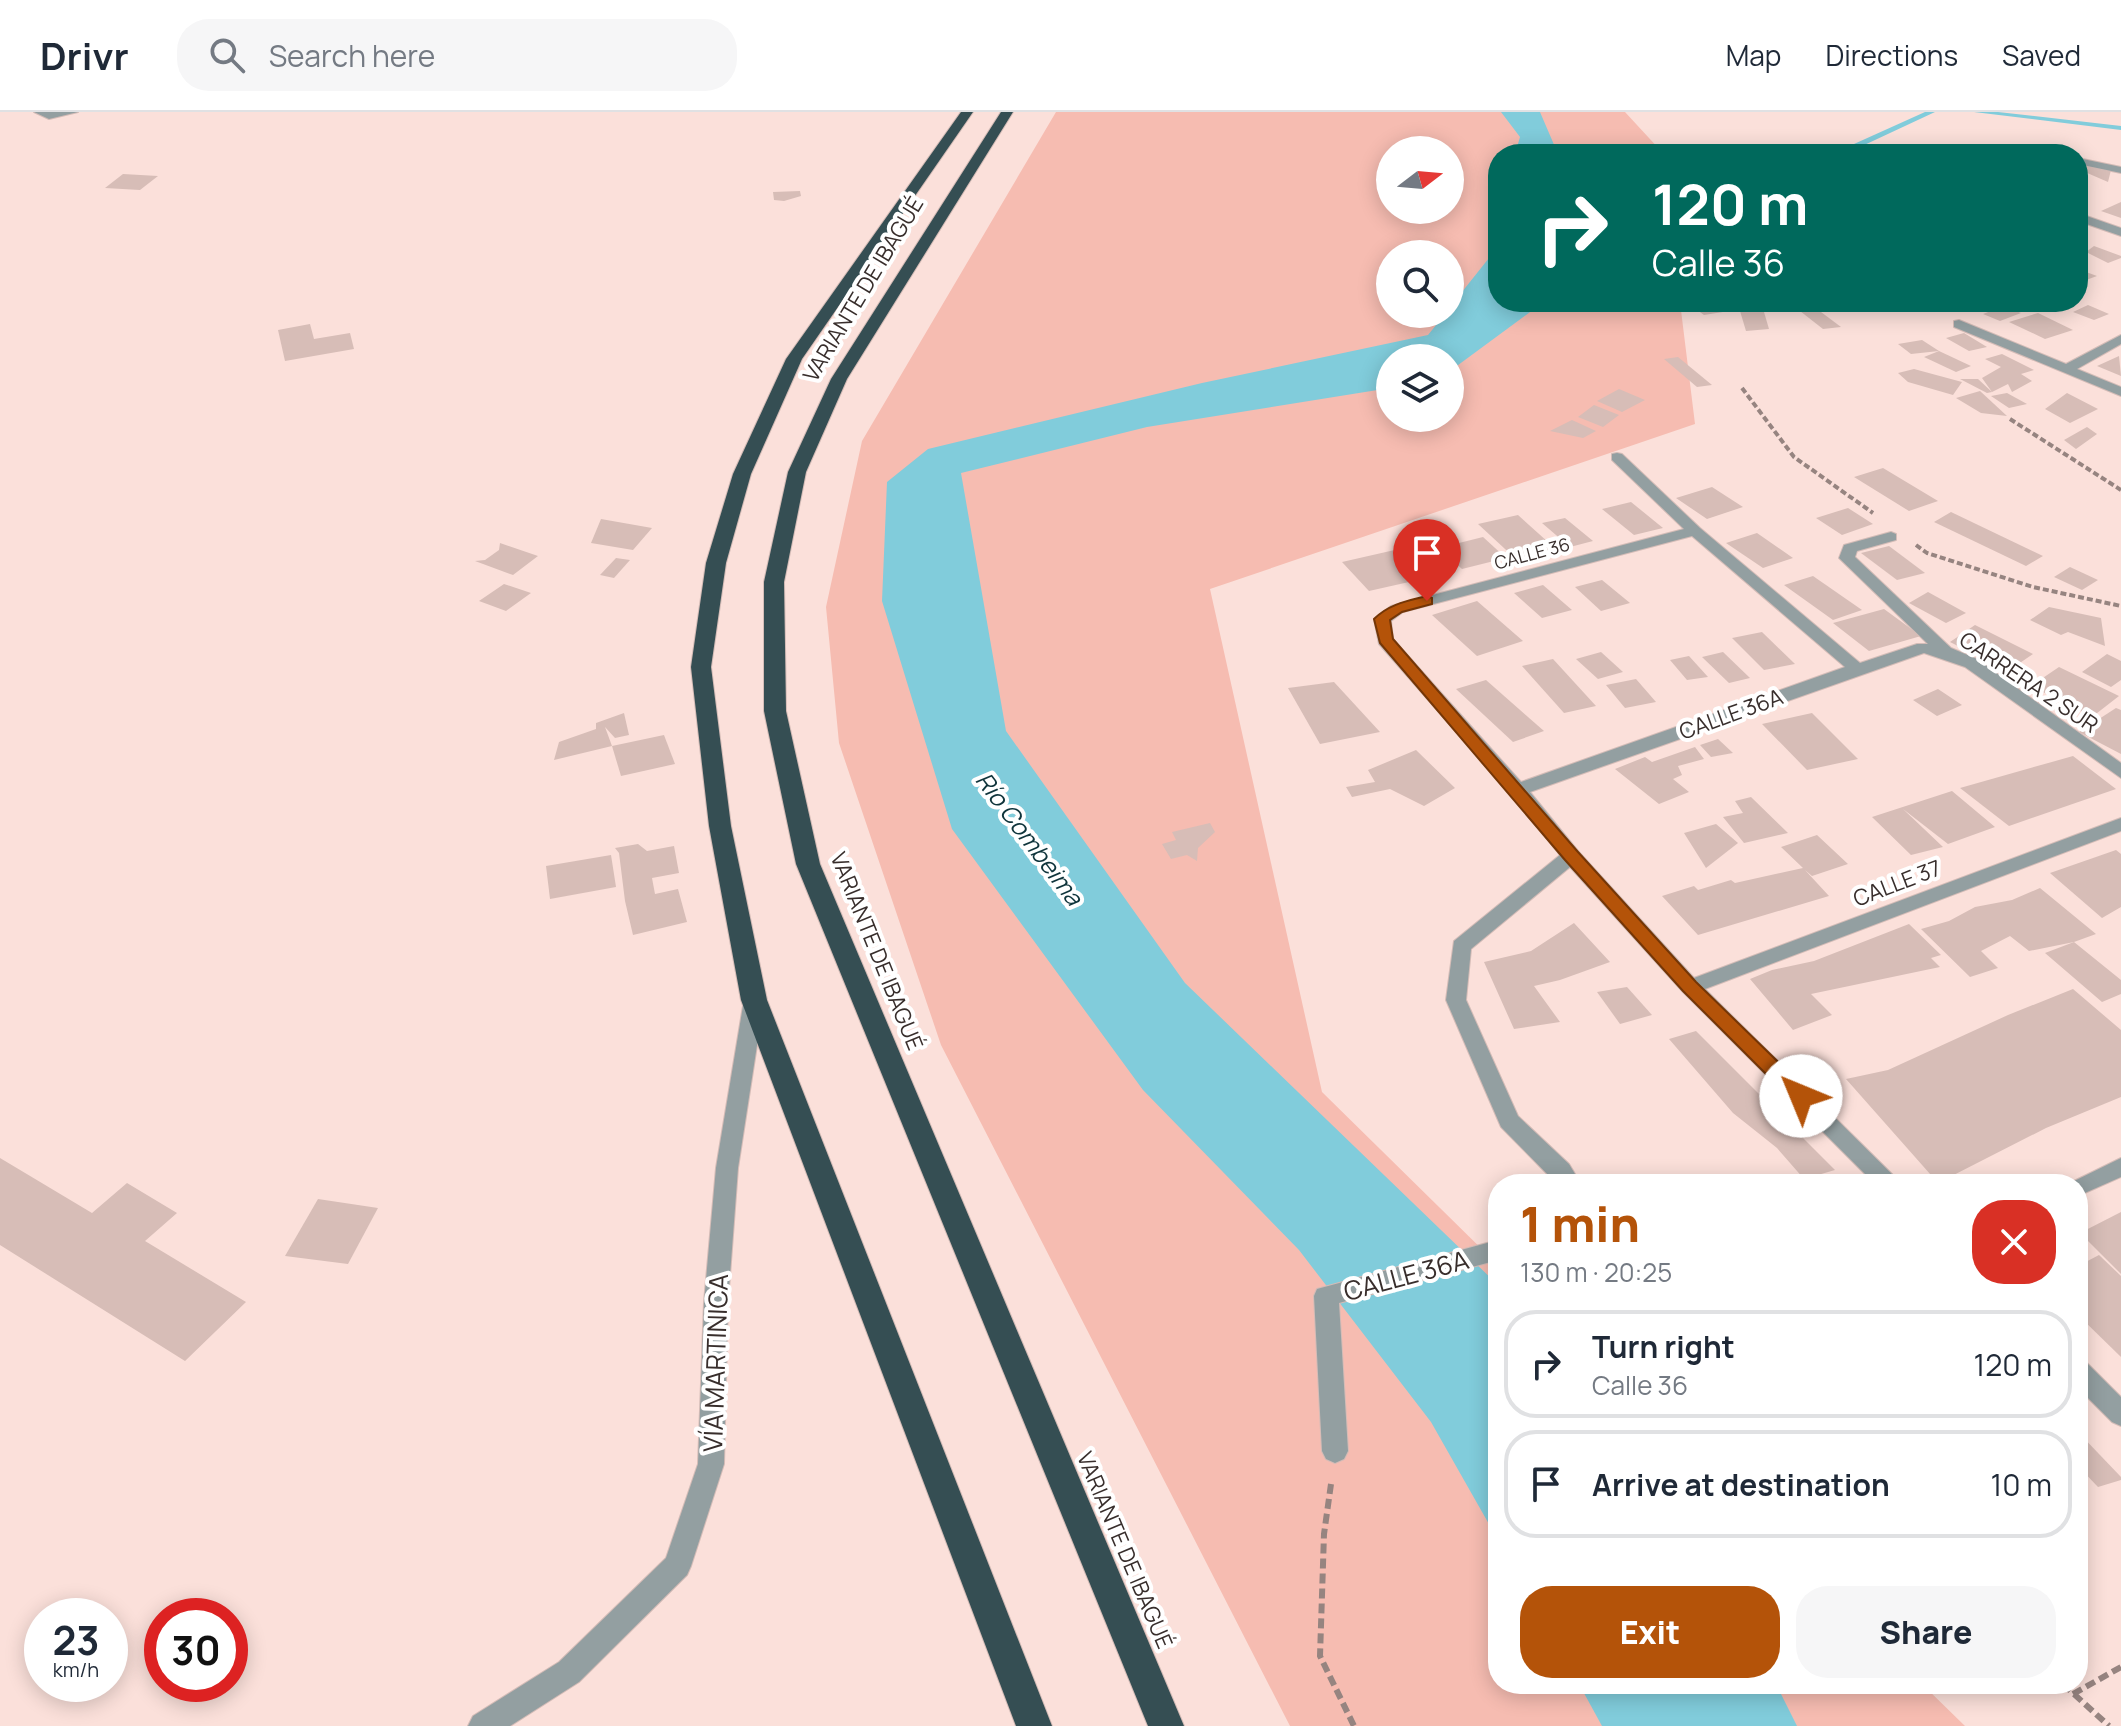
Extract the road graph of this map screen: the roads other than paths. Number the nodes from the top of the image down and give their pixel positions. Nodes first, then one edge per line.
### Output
1 (39, 112) edge
2 (73, 112) edge
3 (967, 112) edge
4 (1007, 112) edge
5 (2088, 163) edge
6 (2121, 170) edge
7 (2088, 220) edge
8 (2121, 232) edge
9 (1959, 324) dead end
10 (2121, 339) edge
11 (2067, 369) junction
12 (2121, 392) edge
13 (1617, 457) dead end
14 (1695, 531) junction
15 (1891, 537) dead end
16 (1945, 652) junction
17 (1857, 669) junction
18 (2121, 772) edge
19 (1518, 790) junction
20 (2121, 824) edge
21 (1571, 856) junction
22 (1690, 987) junction
23 (754, 1000) junction
24 (2121, 1167) edge
25 (1563, 1174) edge
26 (1880, 1174) edge
27 (2088, 1182) edge
28 (1488, 1253) edge
29 (2088, 1381) edge
30 (2121, 1414) edge
31 (1335, 1451) road end
32 (483, 1726) edge
33 (1034, 1726) edge
34 (1166, 1726) edge

1 - 2 street
3 - 23 highway, VARIANTE DE IBAGUÉ
4 - 34 highway, VARIANTE DE IBAGUÉ
5 - 6 street
7 - 8 street
9 - 11 street
10 - 11 street
11 - 12 street
13 - 14 street
14 - 17 street
14 - 19 street, CALLE 36
15 - 16 street, CARRERA 2 SUR
16 - 17 street, CALLE 36A
16 - 18 street, CARRERA 2 SUR
17 - 19 street, CALLE 36A
19 - 21 street
20 - 22 street, CALLE 37
21 - 22 street
21 - 25 street
22 - 26 street
23 - 32 street, VÍA MARTINICA
23 - 33 highway, VARIANTE DE IBAGUÉ
24 - 27 street
28 - 31 street, CALLE 36A
29 - 30 street

